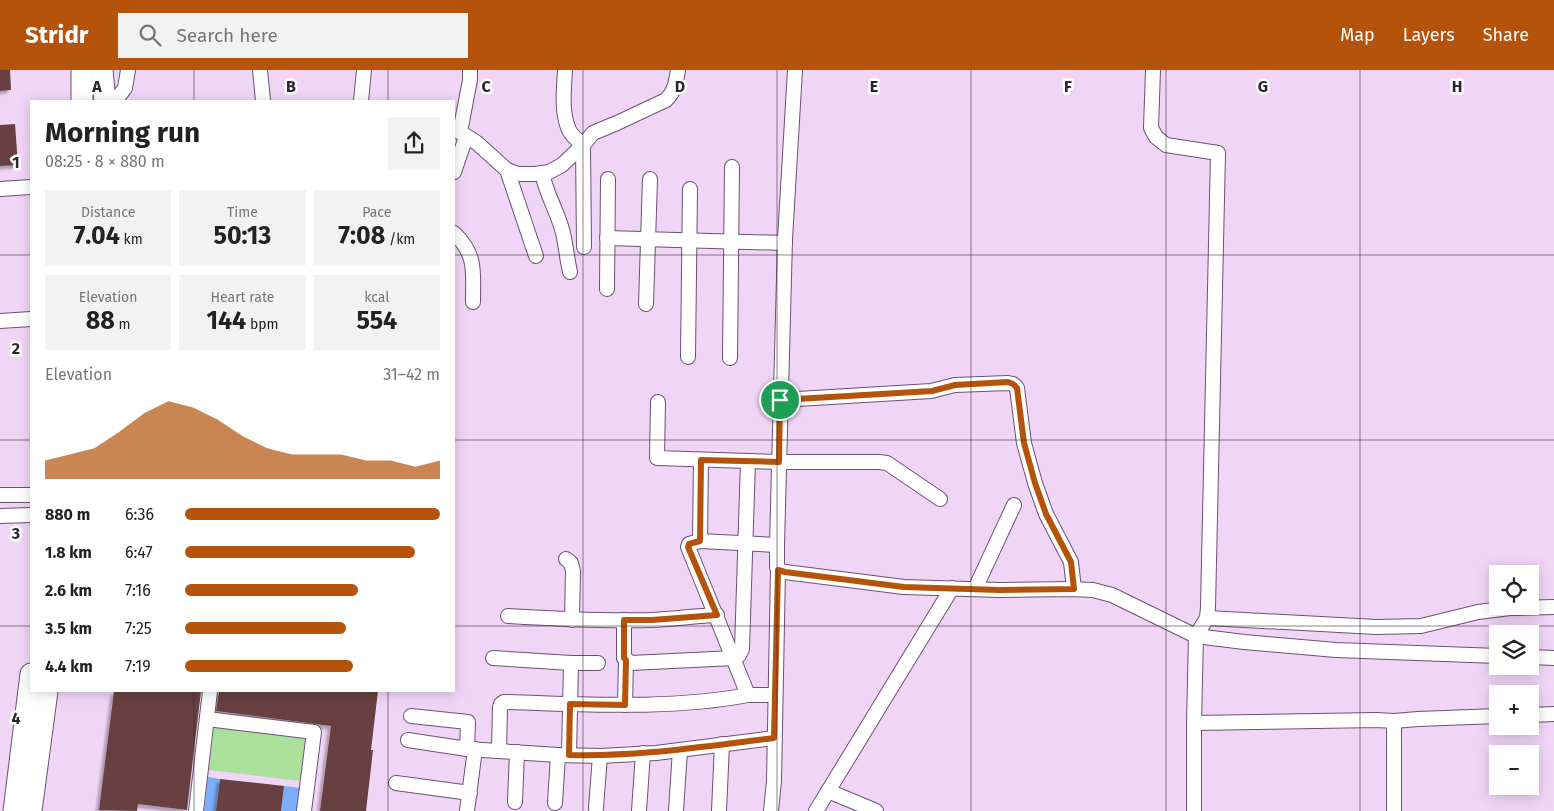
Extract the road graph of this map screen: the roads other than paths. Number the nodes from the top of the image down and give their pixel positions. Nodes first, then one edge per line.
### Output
1 (82, 70) edge
2 (102, 70) edge
3 (128, 70) edge
4 (260, 70) edge
5 (364, 70) edge
6 (470, 70) edge
7 (565, 70) edge
8 (678, 70) edge
9 (795, 70) edge
10 (1153, 70) edge
11 (82, 100) edge
12 (105, 100) edge
13 (116, 100) edge
14 (263, 100) edge
15 (361, 100) edge
16 (460, 133) edge
17 (583, 145) junction
18 (455, 166) edge
19 (732, 167) dead end
20 (507, 170) junction
21 (542, 173) junction
22 (608, 179) dead end
23 (650, 179) dead end
24 (30, 187) edge
25 (0, 189) edge
26 (690, 189) dead end
27 (455, 234) edge
28 (607, 238) junction
29 (649, 239) junction
30 (689, 240) junction
31 (731, 242) junction
32 (785, 243) junction
33 (584, 247) dead end
34 (536, 256) dead end
35 (570, 272) dead end
36 (607, 289) dead end
37 (473, 302) dead end
38 (646, 304) dead end
39 (30, 319) edge
40 (0, 321) edge
41 (688, 357) dead end
42 (730, 358) dead end
43 (780, 400) junction
44 (658, 402) dead end
45 (701, 460) junction
46 (748, 461) junction
47 (779, 462) junction
48 (0, 495) edge
49 (30, 495) edge
50 (940, 499) dead end
51 (1014, 505) dead end
52 (30, 515) edge
53 (0, 516) edge
54 (700, 541) junction
55 (747, 544) junction
56 (777, 545) junction
57 (566, 559) dead end
58 (778, 570) junction
59 (952, 588) junction
60 (975, 589) junction
61 (1074, 589) junction
62 (1554, 607) edge
63 (717, 615) junction
64 (508, 616) dead end
65 (1207, 618) junction
66 (572, 620) junction
67 (624, 620) junction
68 (1196, 636) junction
69 (1489, 656) edge
70 (1539, 657) edge
71 (493, 658) dead end
72 (734, 658) junction
73 (1554, 658) edge
74 (626, 660) junction
75 (571, 663) junction
76 (598, 663) dead end
77 (30, 682) edge
78 (46, 692) edge
79 (210, 692) edge
80 (748, 695) junction
81 (775, 695) junction
82 (570, 704) junction
83 (625, 705) junction
84 (1554, 714) edge
85 (1539, 715) edge
86 (411, 716) dead end
87 (1489, 716) edge
88 (207, 719) junction
89 (1394, 721) junction
90 (1194, 723) junction
91 (774, 738) junction
92 (408, 740) dead end
93 (722, 744) junction
94 (471, 749) junction
95 (680, 750) junction
96 (499, 751) junction
97 (517, 752) junction
98 (643, 753) junction
99 (563, 755) junction
100 (600, 756) junction
101 (396, 783) dead end
102 (828, 791) junction
103 (470, 793) junction
104 (515, 802) dead end
105 (555, 803) dead end
106 (596, 808) dead end
107 (14, 811) edge
108 (31, 811) edge
109 (196, 811) edge
110 (304, 811) edge
111 (468, 811) edge
112 (639, 811) edge
113 (676, 811) edge
114 (719, 811) edge
115 (771, 811) edge
116 (816, 811) edge
117 (876, 811) edge
118 (1194, 811) edge
119 (1394, 811) edge

1 - 11 highway
2 - 12 highway
3 - 13 street
4 - 14 street
5 - 15 street
6 - 16 street
7 - 17 street
8 - 17 street
9 - 32 street
10 - 65 street
16 - 18 street
16 - 20 street
17 - 21 street
17 - 33 street
19 - 31 street
20 - 21 street
20 - 34 street
21 - 35 street
22 - 28 street
23 - 29 street
24 - 25 street
26 - 30 street
27 - 37 street
28 - 29 street
28 - 36 street
29 - 30 street
29 - 38 street
30 - 31 street
30 - 41 street
31 - 32 street
31 - 42 street
32 - 43 street
39 - 40 street
43 - 47 street
43 - 61 street
44 - 45 street
45 - 46 street
45 - 54 street
46 - 47 street
46 - 55 street
47 - 50 street
47 - 56 street
48 - 49 street
51 - 60 street
52 - 53 street
54 - 55 street
54 - 63 street
55 - 56 street
55 - 72 street
56 - 58 street
57 - 66 street
58 - 59 street
58 - 81 street
59 - 60 street
59 - 102 street
60 - 61 street
61 - 68 street
62 - 65 street
63 - 67 street
63 - 72 street
64 - 66 street
65 - 68 street
66 - 67 street
67 - 74 street
68 - 69 street
68 - 90 street
70 - 73 street
71 - 75 street
72 - 74 street
72 - 80 street
74 - 83 street
75 - 76 street
75 - 82 street
77 - 107 highway
78 - 108 highway
79 - 88 street
80 - 81 street
80 - 83 street
81 - 91 street
82 - 83 street
82 - 96 street
82 - 99 street
84 - 85 street
86 - 94 street
87 - 89 street
88 - 109 street
88 - 110 street
89 - 90 street
89 - 119 street
90 - 118 street
91 - 93 street
91 - 115 street
92 - 94 street
93 - 95 street
93 - 114 street
94 - 96 street
94 - 103 street
95 - 98 street
95 - 113 street
96 - 97 street
97 - 99 street
97 - 104 street
98 - 100 street
98 - 112 street
99 - 100 street
99 - 105 street
100 - 106 street
101 - 103 street
102 - 116 street
102 - 117 street
103 - 111 street

